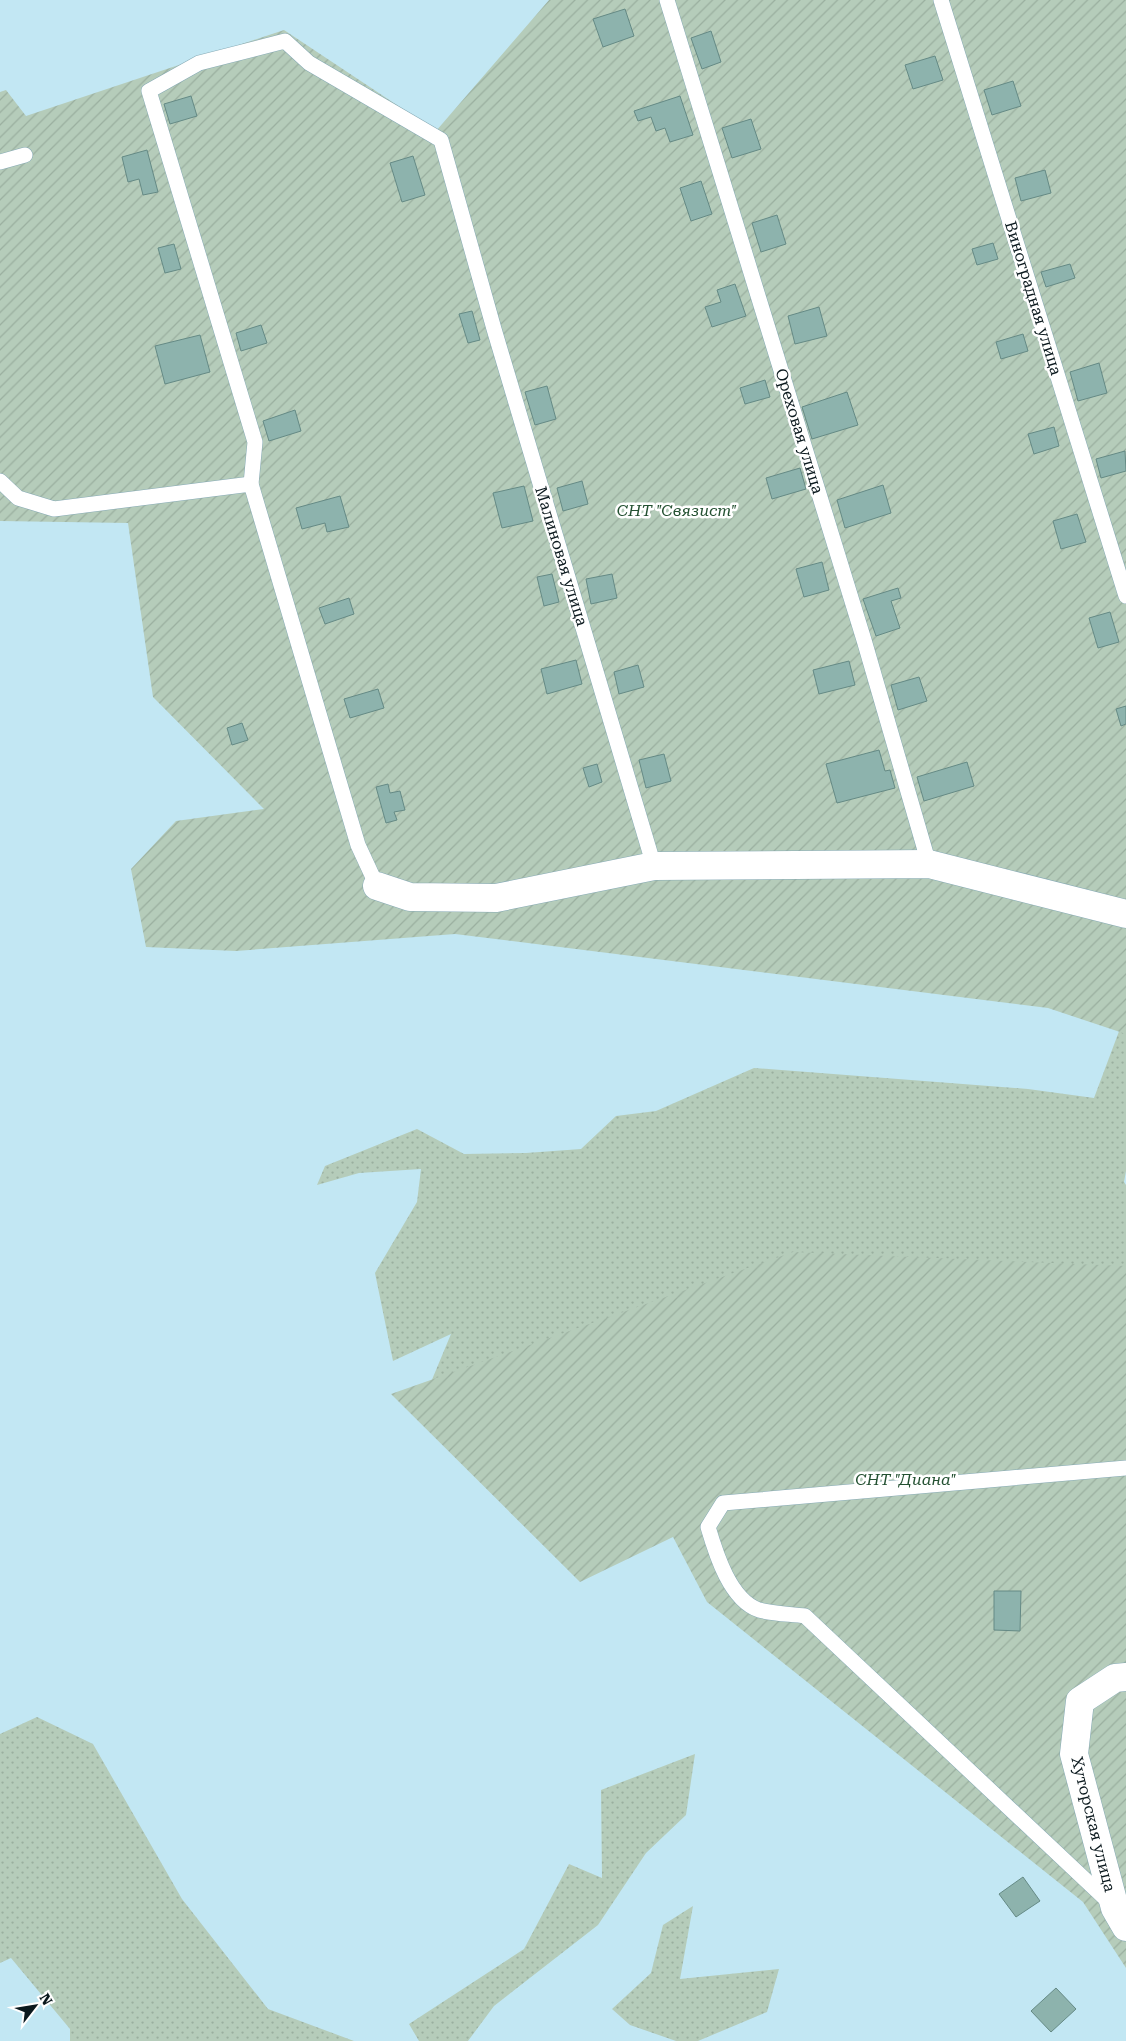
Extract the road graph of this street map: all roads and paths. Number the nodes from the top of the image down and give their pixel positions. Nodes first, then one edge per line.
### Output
1 (667, 0) edge
2 (941, 0) edge
3 (25, 155) dead end
4 (0, 162) edge
5 (0, 481) edge
6 (251, 484) junction
7 (1126, 596) edge
8 (929, 864) junction
9 (654, 866) junction
10 (377, 886) joint
11 (1126, 914) edge
12 (1126, 1468) edge
13 (1121, 1677) edge
14 (1120, 1917) edge

1 - 8 lane, Ореховая улица
2 - 7 lane, Виноградная улица
3 - 4 lane
5 - 6 lane
6 - 9 lane, Малиновая улица
6 - 10 lane
8 - 9 street
8 - 11 street
9 - 10 street
12 - 14 lane
13 - 14 street, Хуторская улица

